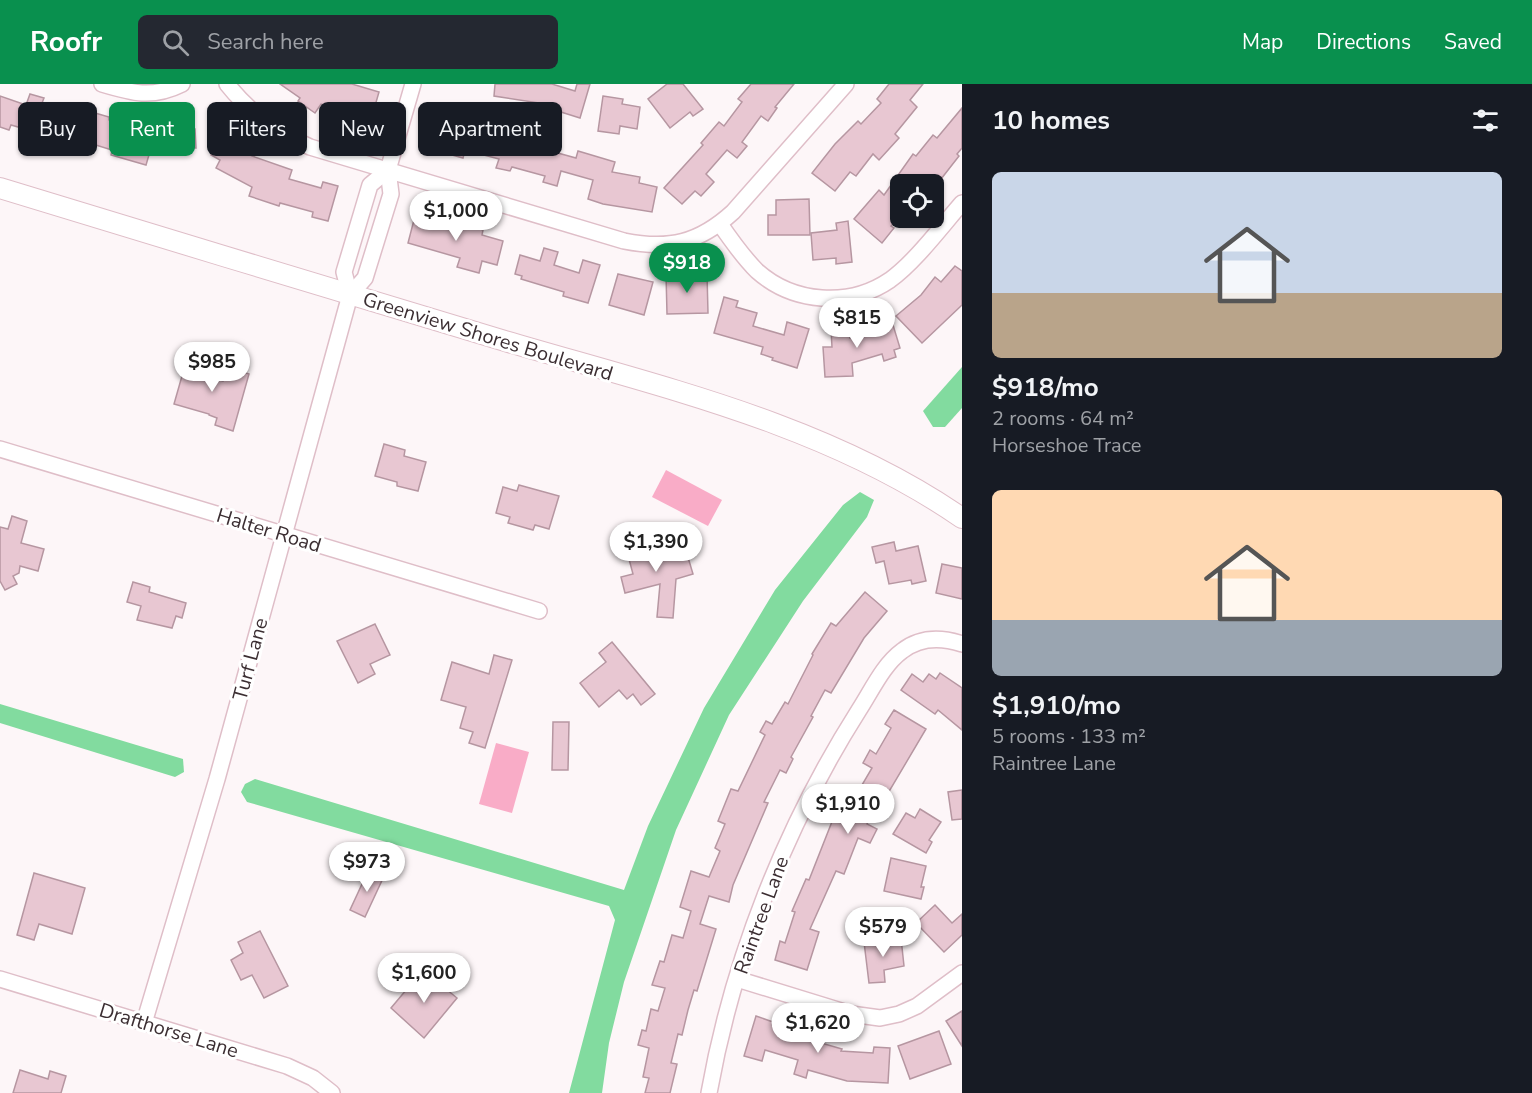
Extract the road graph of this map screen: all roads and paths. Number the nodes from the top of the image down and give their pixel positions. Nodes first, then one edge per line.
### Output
1 (102, 84) edge
2 (182, 84) edge
3 (227, 84) edge
4 (413, 84) edge
5 (846, 84) edge
6 (388, 170) junction
7 (0, 188) edge
8 (962, 203) edge
9 (720, 224) junction
10 (351, 295) junction
11 (0, 449) edge
12 (962, 518) edge
13 (284, 534) junction
14 (539, 611) dead end
15 (962, 644) edge
16 (962, 973) edge
17 (0, 979) edge
18 (737, 979) junction
19 (144, 1023) junction
20 (332, 1093) edge
21 (708, 1093) edge

1 - 2 street
3 - 6 street
4 - 6 street
5 - 9 street
6 - 9 street
6 - 10 street, Turf Lane
6 - 10 street, Turf Lane
7 - 10 street, Greenview Shores Boulevard
8 - 9 street
10 - 12 street, Greenview Shores Boulevard
10 - 13 street, Turf Lane
11 - 13 street, Halter Road
13 - 14 street, Halter Road
13 - 19 street, Turf Lane
15 - 18 street, Raintree Lane
16 - 18 street
17 - 19 street, Drafthorse Lane
18 - 21 street, Raintree Lane
19 - 20 street, Drafthorse Lane

